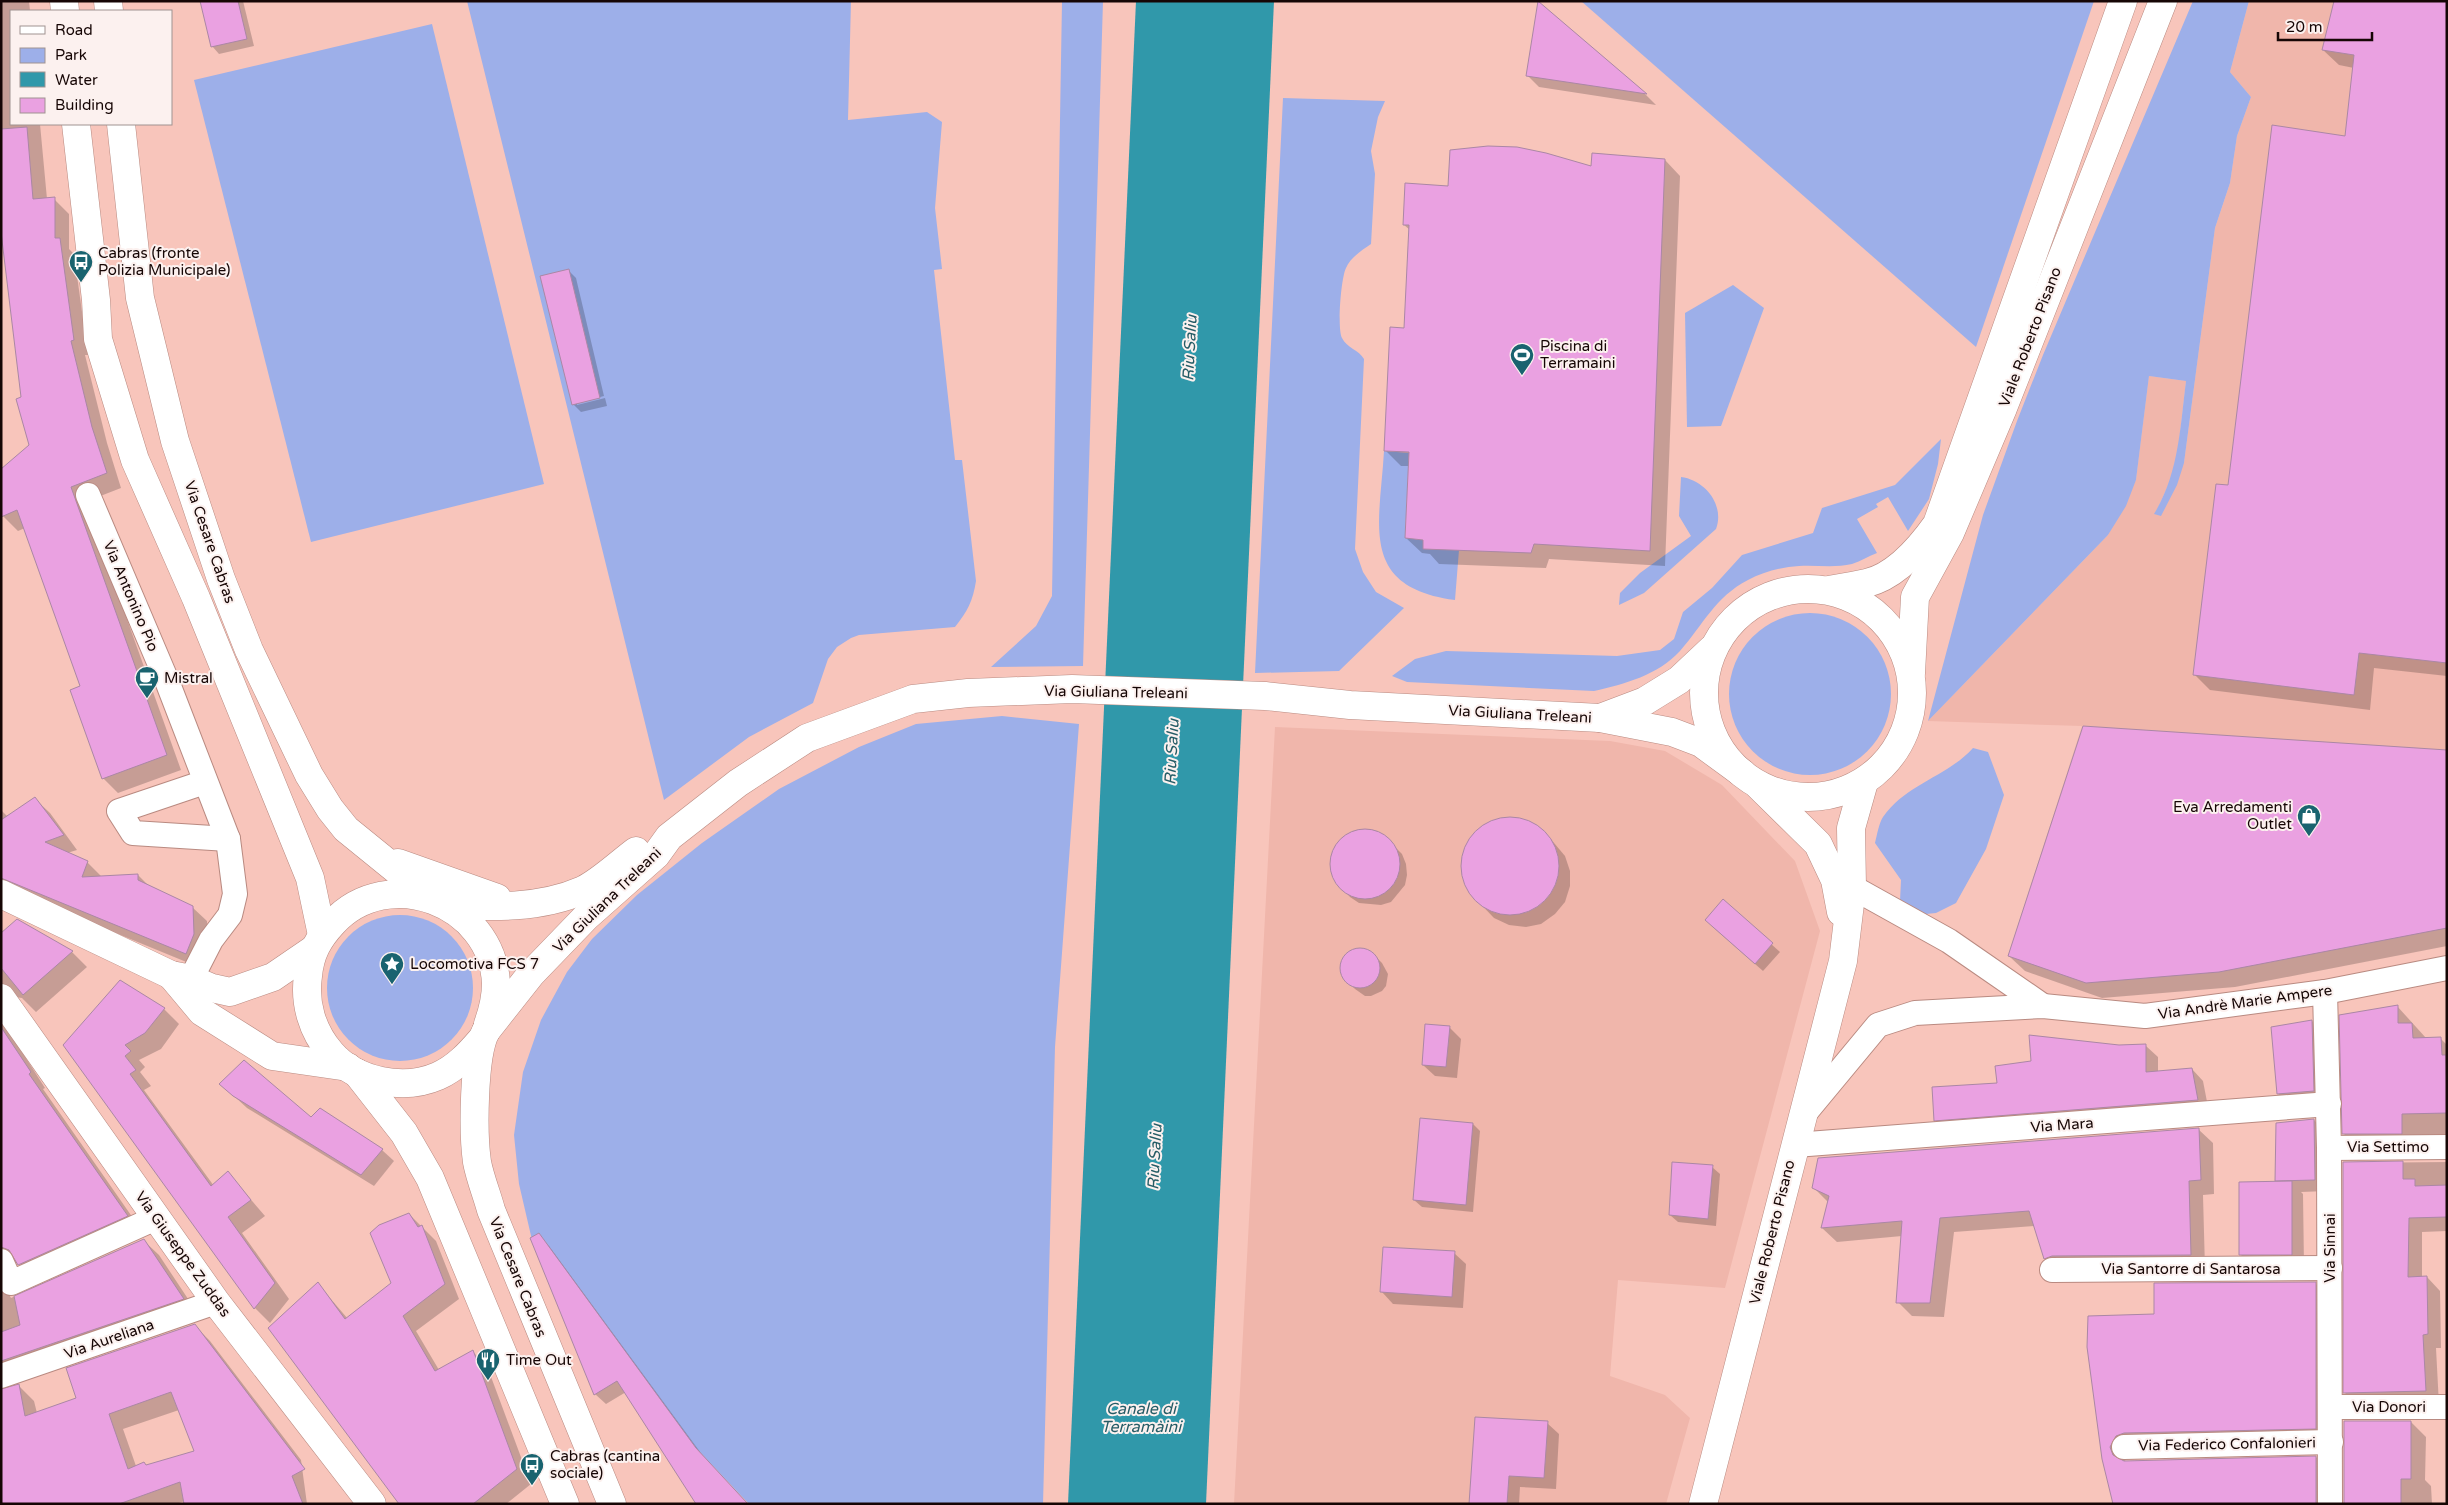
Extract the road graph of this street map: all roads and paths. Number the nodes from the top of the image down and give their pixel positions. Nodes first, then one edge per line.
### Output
1 (2123, 1) edge
2 (2163, 1) edge
3 (76, 125) edge
4 (121, 125) edge
5 (88, 495) dead end
6 (1828, 590) junction
7 (1712, 649) junction
8 (1911, 673) junction
9 (1600, 718) junction
10 (1750, 779) junction
11 (205, 782) junction
12 (1864, 782) junction
13 (669, 837) junction
14 (228, 839) junction
15 (378, 856) junction
16 (1852, 887) junction
17 (1, 894) edge
18 (439, 902) junction
19 (514, 905) junction
20 (318, 942) junction
21 (1843, 961) junction
22 (2447, 968) edge
23 (181, 977) junction
24 (2325, 992) junction
25 (1, 998) edge
26 (2043, 1006) junction
27 (484, 1035) junction
28 (352, 1070) junction
29 (2329, 1104) junction
30 (1806, 1113) junction
31 (1795, 1145) junction
32 (2447, 1147) edge
33 (2330, 1148) junction
34 (156, 1218) junction
35 (1, 1261) edge
36 (2330, 1268) junction
37 (2052, 1270) dead end
38 (216, 1302) junction
39 (1, 1376) edge
40 (2331, 1407) junction
41 (2447, 1407) edge
42 (2331, 1442) junction
43 (2124, 1447) dead end
44 (372, 1504) edge
45 (565, 1504) edge
46 (612, 1504) edge
47 (1703, 1504) edge
48 (2330, 1504) edge

1 - 6 main road, Viale Roberto Pisano
2 - 8 main road, Viale Roberto Pisano
3 - 20 main road, Via Cesare Cabras
4 - 15 main road, Via Cesare Cabras
5 - 11 street, Via Antonino Pio
6 - 7 main road
6 - 8 main road
7 - 9 main road, Via Giuliana Treleani
7 - 10 main road
8 - 12 main road
9 - 10 main road, Via Giuliana Treleani
9 - 13 main road, Via Giuliana Treleani
10 - 12 main road
10 - 21 main road, Viale Roberto Pisano
11 - 14 street, Via Antonino Pio
11 - 14 street
12 - 16 main road, Viale Roberto Pisano
13 - 19 main road, Via Giuliana Treleani
13 - 27 main road, Via Giuliana Treleani
14 - 23 street, Via Antonino Pio
15 - 18 main road, Via Cesare Cabras
15 - 19 main road, Via Giuliana Treleani
16 - 21 main road, Viale Roberto Pisano
16 - 26 street, Via Andrè Marie Ampere
17 - 23 main road
18 - 19 main road, Via Giuliana Treleani
18 - 20 main road, Via Giuliana Treleani
18 - 27 main road, Via Cesare Cabras
20 - 23 main road
20 - 28 main road
21 - 30 main road, Viale Roberto Pisano
22 - 24 street, Via Andrè Marie Ampere
23 - 28 main road, Via Giuliana Treleani
24 - 26 street, Via Andrè Marie Ampere
24 - 29 street, Via Sinnai
25 - 34 main road, Via Giuseppe Zuddas
26 - 30 street, Via Andrè Marie Ampere
27 - 28 main road, Via Giuliana Treleani
27 - 46 main road, Via Cesare Cabras
28 - 45 main road
29 - 31 street, Via Mara
29 - 33 street, Via Sinnai
30 - 31 main road, Viale Roberto Pisano
31 - 47 main road, Viale Roberto Pisano
32 - 33 street, Via Settimo
33 - 36 street, Via Sinnai
34 - 35 street
34 - 38 main road, Via Giuseppe Zuddas
36 - 37 street, Via Santorre di Santarosa
36 - 40 street, Via Sinnai
38 - 39 street, Via Aureliana
38 - 44 main road, Via Giuseppe Zuddas
40 - 41 street, Via Donori
40 - 42 street, Via Sinnai
42 - 43 street, Via Federico Confalonieri
42 - 48 street, Via Sinnai

